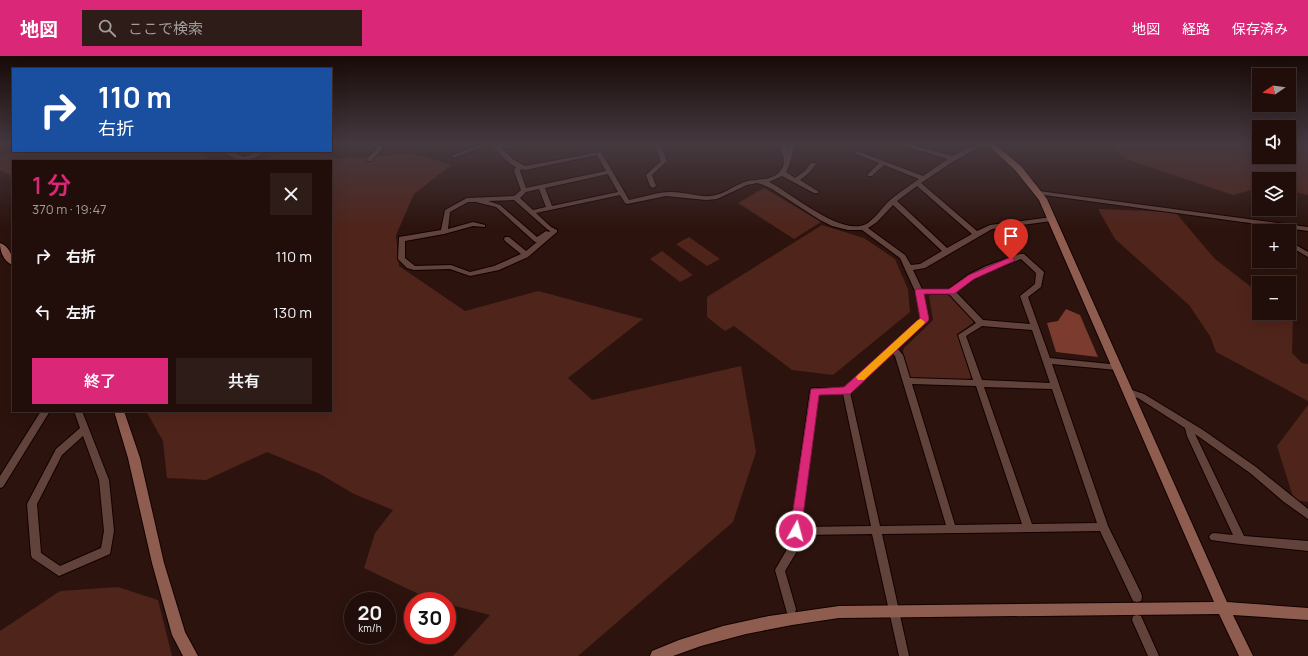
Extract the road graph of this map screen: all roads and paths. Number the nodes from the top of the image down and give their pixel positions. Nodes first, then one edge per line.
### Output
1 (517, 172) edge
2 (610, 172) joint
3 (652, 172) edge
4 (807, 172) edge
5 (873, 172) edge
6 (907, 172) edge
7 (933, 172) edge
8 (1022, 172) edge
9 (782, 173) joint
10 (870, 175) dead end
11 (923, 178) junction
12 (796, 180) junction
13 (763, 182) junction
14 (918, 183) junction
15 (653, 186) dead end
16 (540, 187) junction
17 (524, 190) junction
18 (816, 192) dead end
19 (1039, 192) junction
20 (622, 193) junction
21 (516, 198) junction
22 (474, 199) junction
23 (893, 201) junction
24 (550, 208) junction
25 (532, 212) junction
26 (1052, 219) junction
27 (1266, 223) joint
28 (483, 226) dead end
29 (862, 228) junction
30 (552, 229) junction
31 (1308, 229) edge
32 (444, 232) junction
33 (977, 235) junction
34 (507, 239) dead end
35 (0, 246) edge
36 (1296, 248) edge
37 (947, 252) junction
38 (526, 255) junction
39 (1308, 256) edge
40 (12, 261) edge
41 (909, 268) junction
42 (919, 291) junction
43 (951, 292) junction
44 (981, 323) junction
45 (1035, 327) junction
46 (892, 348) junction
47 (1047, 361) junction
48 (1117, 367) junction
49 (907, 381) junction
50 (978, 383) junction
51 (1056, 386) junction
52 (846, 391) junction
53 (1129, 392) junction
54 (45, 412) edge
55 (78, 412) edge
56 (119, 412) edge
57 (1189, 426) junction
58 (85, 429) junction
59 (0, 484) edge
60 (1308, 515) edge
61 (1028, 527) junction
62 (1103, 527) junction
63 (877, 529) junction
64 (952, 529) junction
65 (796, 531) junction
66 (1214, 537) dead end
67 (1241, 540) junction
68 (1308, 546) edge
69 (1137, 597) dead end
70 (1223, 608) junction
71 (791, 610) dead end
72 (896, 612) junction
73 (1308, 614) edge
74 (1138, 620) dead end
75 (191, 656) edge
76 (657, 656) edge
77 (904, 656) edge
78 (1154, 656) edge
79 (1246, 656) edge

1 - 17 street
2 - 16 street
2 - 20 street
3 - 15 street
4 - 12 street
5 - 10 street
6 - 11 street
7 - 11 street
8 - 19 street
9 - 12 street
9 - 13 street
11 - 14 street
12 - 18 street
13 - 20 street
13 - 29 street
14 - 23 street
14 - 33 street
16 - 17 street
16 - 24 street
17 - 21 street
19 - 26 street
19 - 27 street
20 - 24 street
21 - 22 street
21 - 25 street
22 - 30 street
22 - 32 street
23 - 29 street
23 - 37 street
24 - 25 street
25 - 30 street
26 - 33 street
26 - 48 street
27 - 31 street
28 - 32 street
29 - 41 street
30 - 38 street
32 - 38 street
33 - 37 street
34 - 38 street
35 - 40 street
36 - 39 street
37 - 41 street
41 - 42 street
42 - 43 street
42 - 46 street
43 - 44 street
43 - 45 street
44 - 45 street
44 - 50 street
45 - 47 street
46 - 49 street
46 - 52 street
47 - 48 street
47 - 51 street
48 - 53 street
49 - 50 street
49 - 64 street
50 - 51 street
50 - 61 street
51 - 62 street
52 - 63 street
52 - 65 street
53 - 57 street
53 - 70 street
54 - 59 street
55 - 58 street
56 - 75 street
57 - 60 street
57 - 67 street
58 - 58 street
61 - 62 street
61 - 64 street
62 - 69 street
63 - 64 street
63 - 65 street
63 - 72 street
65 - 71 street
66 - 67 street
67 - 68 street
70 - 72 street
70 - 73 street
70 - 79 street
72 - 76 street
72 - 77 street
74 - 78 street

